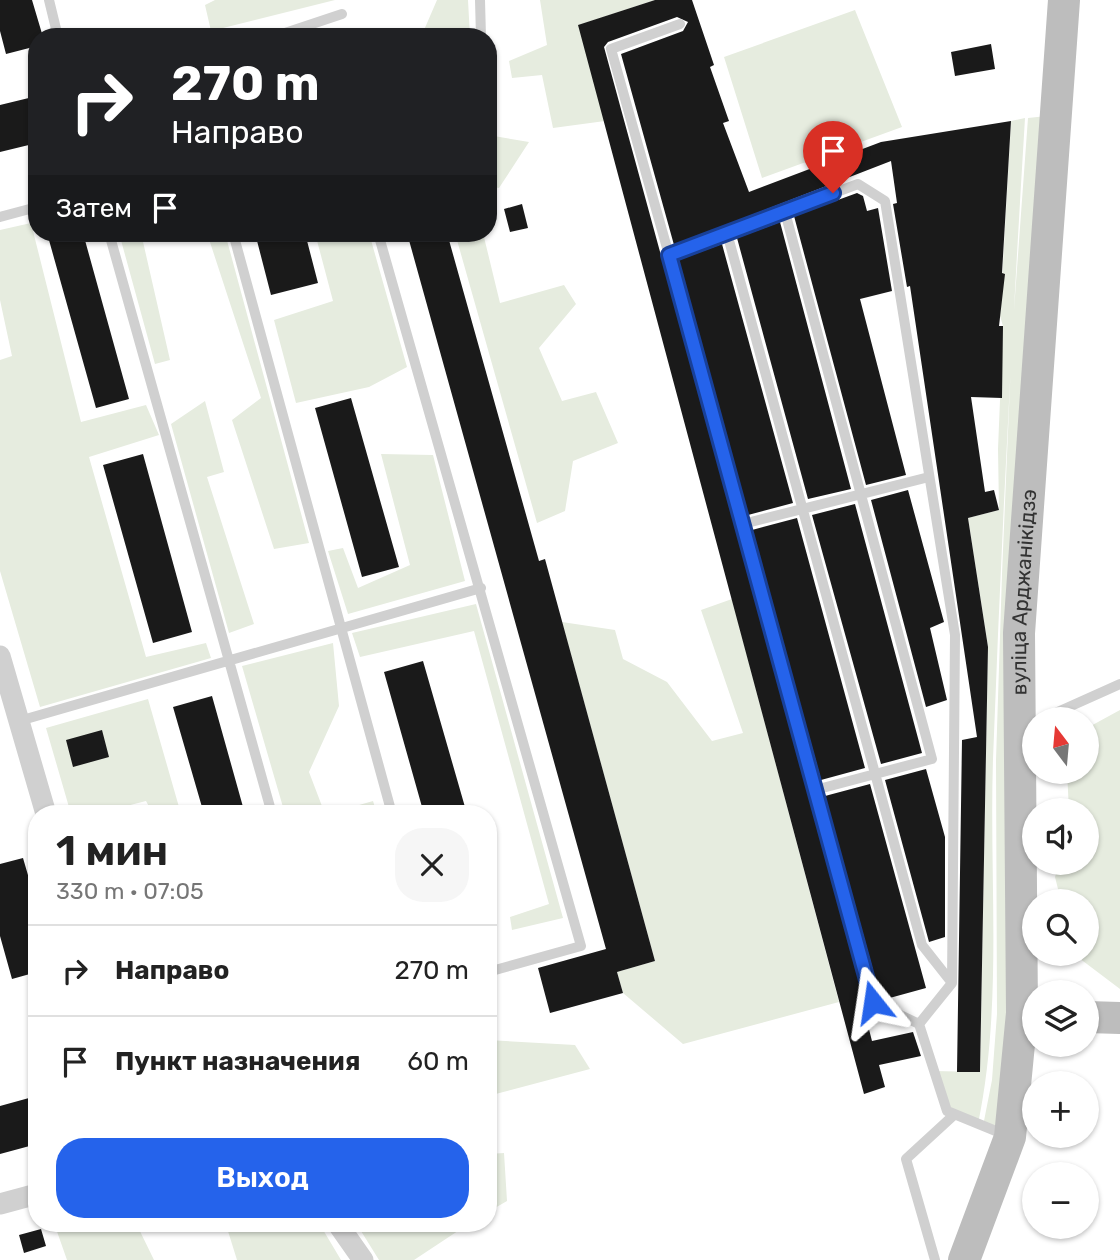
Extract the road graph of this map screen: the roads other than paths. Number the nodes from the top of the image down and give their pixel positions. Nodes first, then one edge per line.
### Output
1 (49, 0) edge
2 (480, 0) edge
3 (1064, 0) edge
4 (342, 14) dead end
5 (680, 24) dead end
6 (56, 28) edge
7 (300, 28) edge
8 (481, 28) edge
9 (28, 209) edge
10 (785, 212) junction
11 (0, 217) edge
12 (727, 233) junction
13 (112, 242) edge
14 (235, 242) edge
15 (381, 242) edge
16 (669, 255) junction
17 (929, 477) junction
18 (860, 493) junction
19 (802, 508) junction
20 (743, 524) junction
21 (481, 588) junction
22 (340, 628) junction
23 (0, 656) edge
24 (229, 660) junction
25 (1120, 684) edge
26 (1030, 707) edge
27 (1069, 707) edge
28 (19, 721) junction
29 (932, 759) junction
30 (954, 759) junction
31 (875, 775) junction
32 (1031, 784) edge
33 (815, 790) junction
34 (43, 805) edge
35 (269, 805) edge
36 (389, 805) edge
37 (497, 969) edge
38 (1028, 980) edge
39 (952, 983) junction
40 (1099, 1017) edge
41 (1120, 1018) edge
42 (919, 1024) junction
43 (1022, 1055) edge
44 (955, 1114) junction
45 (1010, 1137) junction
46 (28, 1196) edge
47 (0, 1204) edge
48 (343, 1232) edge
49 (363, 1260) edge
50 (935, 1260) edge
51 (964, 1260) edge

1 - 6 lane
2 - 8 lane
3 - 26 main road, вуліца Арджанікідзэ
4 - 7 lane
5 - 16 lane
9 - 11 lane
10 - 12 lane
10 - 17 lane
10 - 18 lane
12 - 16 lane
12 - 19 lane
13 - 24 lane
14 - 22 lane
15 - 21 lane
16 - 20 lane
17 - 18 lane
17 - 30 lane
18 - 19 lane
18 - 29 lane
19 - 20 lane
19 - 31 lane
20 - 33 lane
21 - 22 lane
21 - 37 lane
22 - 24 lane
22 - 36 lane
23 - 28 street
24 - 28 lane
24 - 35 lane
25 - 27 lane
28 - 34 street
29 - 30 lane
29 - 31 lane
30 - 39 lane
31 - 33 lane
31 - 39 lane
32 - 38 main road, вуліца Арджанікідзэ
33 - 42 lane
39 - 42 lane
40 - 41 main road
42 - 44 lane
43 - 45 main road, вуліца Арджанікідзэ
44 - 45 lane
44 - 50 lane
45 - 51 main road, вуліца Арджанікідзэ
46 - 47 street
48 - 49 street

